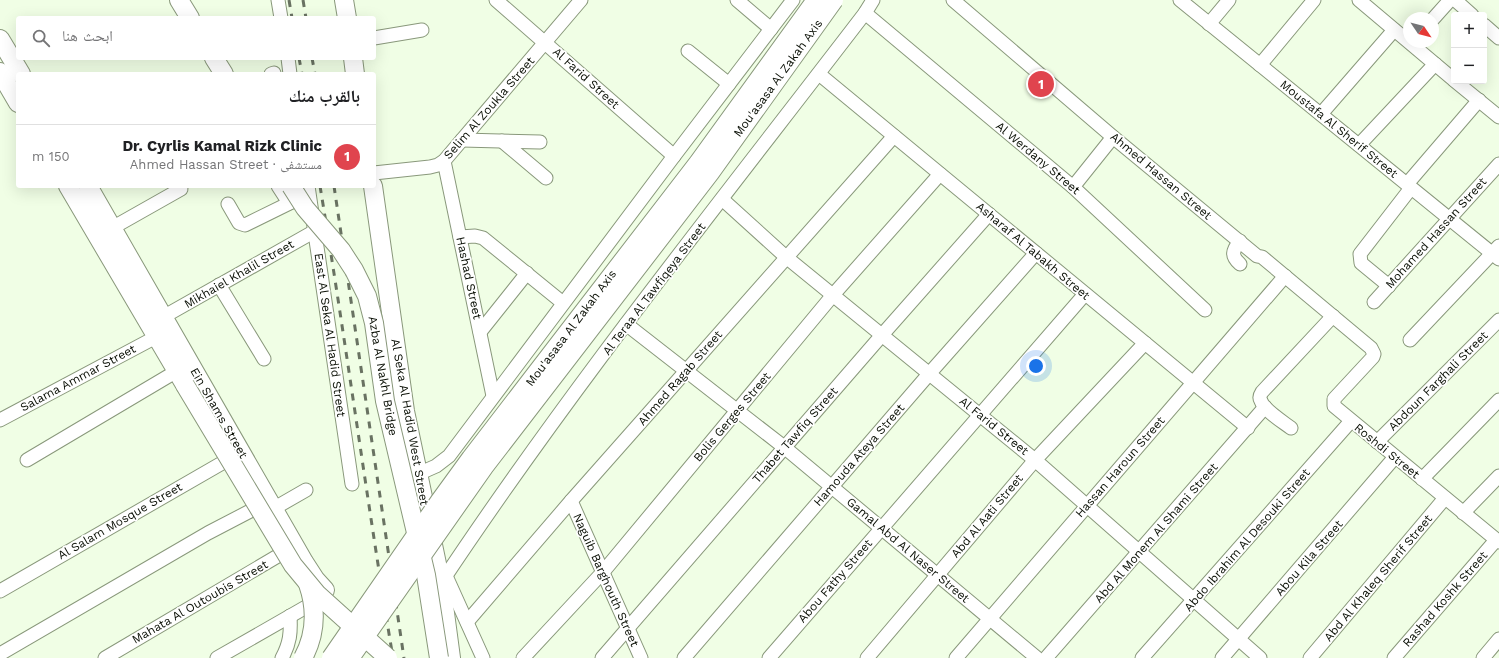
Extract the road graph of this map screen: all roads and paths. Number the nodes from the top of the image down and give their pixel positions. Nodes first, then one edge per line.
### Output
1 (179, 0) edge
2 (278, 0) edge
3 (344, 0) edge
4 (496, 0) edge
5 (581, 0) edge
6 (737, 0) edge
7 (793, 0) edge
8 (816, 0) edge
9 (834, 0) edge
10 (874, 0) edge
11 (953, 0) edge
12 (1180, 0) edge
13 (1229, 0) edge
14 (1314, 0) edge
15 (1359, 0) edge
16 (1450, 0) edge
17 (1455, 0) edge
18 (1439, 12) edge
19 (1469, 12) edge
20 (865, 13) junction
21 (189, 16) edge
22 (281, 16) edge
23 (347, 16) edge
24 (1209, 24) junction
25 (1487, 28) edge
26 (771, 29) junction
27 (422, 30) dead end
28 (1394, 30) junction
29 (1403, 37) edge
30 (376, 38) edge
31 (1499, 38) edge
32 (0, 39) edge
33 (545, 42) junction
34 (1417, 48) edge
35 (688, 51) dead end
36 (215, 60) edge
37 (288, 60) edge
38 (353, 60) edge
39 (1435, 64) junction
40 (1260, 65) junction
41 (0, 72) edge
42 (20, 72) edge
43 (223, 72) edge
44 (290, 72) edge
45 (355, 72) edge
46 (819, 74) junction
47 (1451, 78) edge
48 (729, 84) junction
49 (1458, 84) edge
50 (16, 100) edge
51 (1478, 100) junction
52 (1321, 114) junction
53 (1499, 117) edge
54 (894, 136) junction
55 (1113, 137) junction
56 (462, 140) junction
57 (502, 141) junction
58 (540, 142) dead end
59 (1359, 145) junction
60 (674, 156) junction
61 (444, 161) junction
62 (1499, 164) edge
63 (376, 173) edge
64 (940, 174) junction
65 (546, 178) dead end
66 (1409, 186) junction
67 (1073, 187) junction
68 (69, 188) edge
69 (89, 188) edge
70 (281, 188) edge
71 (373, 188) edge
72 (181, 189) dead end
73 (308, 190) edge
74 (290, 195) edge
75 (722, 199) junction
76 (228, 204) dead end
77 (989, 214) junction
78 (1450, 219) junction
79 (112, 228) junction
80 (315, 231) junction
81 (460, 237) junction
82 (1240, 242) junction
83 (1036, 253) junction
84 (1497, 253) edge
85 (786, 257) junction
86 (1240, 264) dead end
87 (527, 273) junction
88 (1285, 276) junction
89 (219, 285) junction
90 (1389, 286) junction
91 (1085, 294) junction
92 (833, 295) junction
93 (1374, 302) dead end
94 (563, 303) junction
95 (1205, 310) dead end
96 (1333, 316) junction
97 (164, 317) junction
98 (1499, 320) edge
99 (626, 324) junction
100 (480, 332) junction
101 (882, 335) junction
102 (156, 337) junction
103 (1410, 340) dead end
104 (1145, 343) junction
105 (1371, 348) joint
106 (264, 359) dead end
107 (686, 371) junction
108 (929, 374) junction
109 (181, 378) junction
110 (1193, 383) junction
111 (493, 396) junction
112 (1499, 400) edge
113 (1265, 407) junction
114 (737, 410) junction
115 (980, 415) junction
116 (0, 420) edge
117 (1351, 421) junction
118 (1248, 428) junction
119 (1291, 428) dead end
120 (1377, 442) junction
121 (784, 447) junction
122 (241, 452) junction
123 (1396, 458) junction
124 (27, 460) dead end
125 (1035, 460) junction
126 (418, 474) junction
127 (1499, 476) edge
128 (1422, 479) junction
129 (352, 484) dead end
130 (832, 487) junction
131 (306, 490) dead end
132 (1445, 498) junction
133 (571, 501) junction
134 (1087, 505) junction
135 (266, 508) junction
136 (1463, 513) junction
137 (881, 528) junction
138 (1498, 541) edge
139 (295, 546) junction
140 (1139, 552) junction
141 (603, 572) junction
142 (938, 575) junction
143 (443, 580) junction
144 (308, 584) junction
145 (0, 590) edge
146 (328, 594) junction
147 (1194, 599) junction
148 (290, 616) junction
149 (990, 618) junction
150 (467, 622) junction
151 (628, 629) junction
152 (1238, 639) junction
153 (1499, 639) edge
154 (0, 654) edge
155 (105, 658) edge
156 (217, 658) edge
157 (282, 658) edge
158 (303, 658) edge
159 (331, 658) edge
160 (350, 658) edge
161 (372, 658) edge
162 (388, 658) edge
163 (439, 658) edge
164 (451, 658) edge
165 (483, 658) edge
166 (523, 658) edge
167 (602, 658) edge
168 (641, 658) edge
169 (684, 658) edge
170 (769, 658) edge
171 (867, 658) edge
172 (956, 658) edge
173 (1037, 658) edge
174 (1046, 658) edge
175 (1142, 658) edge
176 (1222, 658) edge
177 (1260, 658) edge
178 (1310, 658) edge
179 (1394, 658) edge
180 (1483, 658) edge

1 - 21 main road
2 - 22 street
3 - 23 main road
4 - 33 street, Al Farid Street
5 - 33 street, Selim Al Zoukla Street
6 - 26 street
7 - 26 street
8 - 159 main road, Mou'asasa Al Zakah Axis, bridge
9 - 160 main road, Mou'asasa Al Zakah Axis, bridge
10 - 20 street, Al Teraa Al Tawfiqeya Street
11 - 55 street, Ahmed Hassan Street
12 - 24 street, Moustafa Al Sherif Street
13 - 24 street
14 - 40 street
15 - 28 street
16 - 18 street
17 - 19 street
20 - 46 street, Al Teraa Al Tawfiqeya Street
20 - 67 street, Al Werdany Street
24 - 40 street, Moustafa Al Sherif Street
25 - 31 street
26 - 48 street
27 - 30 street
28 - 29 street
28 - 52 street
32 - 42 main road
33 - 56 street, Selim Al Zoukla Street
33 - 60 street, Al Farid Street
34 - 39 street
35 - 48 street
36 - 43 main road
37 - 44 street
38 - 45 main road
39 - 47 street
39 - 59 street
40 - 52 street, Moustafa Al Sherif Street
41 - 50 main road
46 - 54 street, Asharaf Al Tabakh Street
46 - 75 street, Al Teraa Al Tawfiqeya Street
48 - 60 street
49 - 51 street
51 - 53 street
51 - 66 street
52 - 59 street, Moustafa Al Sherif Street
54 - 64 street, Asharaf Al Tabakh Street
54 - 85 street, Ahmed Ragab Street
55 - 67 street
55 - 82 street, Ahmed Hassan Street
56 - 57 street
56 - 61 street, Selim Al Zoukla Street
57 - 58 street
57 - 65 street
59 - 66 street, Moustafa Al Sherif Street
60 - 94 street
61 - 63 street, Selim Al Zoukla Street
61 - 81 street, Hashad Street
62 - 78 street, Mohamed Hassan Street
64 - 77 street, Asharaf Al Tabakh Street
64 - 92 street, Bolis Gerges Street
66 - 78 street, Moustafa Al Sherif Street
66 - 90 street
67 - 95 street, Al Werdany Street
68 - 102 main road, Ein Shams Street
69 - 79 main road, Ein Shams Street
70 - 74 street
71 - 126 main road, Al Seka Al Hadid West Street
72 - 79 street
73 - 74 street
73 - 80 street, East Al Seka Al Hadid Street
74 - 76 street
74 - 163 main road, Azba Al Nakhl Bridge, bridge
75 - 85 street, Al Farid Street
75 - 99 street, Al Teraa Al Tawfiqeya Street
77 - 83 street, Asharaf Al Tabakh Street
77 - 101 street, Thabet Tawfiq Street
78 - 84 street, Moustafa Al Sherif Street
78 - 90 street, Mohamed Hassan Street
79 - 97 main road, Ein Shams Street
80 - 89 street, Mikhaiel Khalil Street
80 - 129 street, East Al Seka Al Hadid Street
81 - 87 street
81 - 100 street, Hashad Street
82 - 86 street
82 - 88 street, Ahmed Hassan Street
83 - 91 street, Asharaf Al Tabakh Street
83 - 108 street, Hamouda Ateya Street
84 - 103 street
85 - 92 street, Al Farid Street
85 - 107 street, Ahmed Ragab Street
87 - 94 street
87 - 100 street
88 - 96 street, Ahmed Hassan Street
88 - 110 street, Hassan Haroun Street
89 - 97 street, Mikhaiel Khalil Street
89 - 106 street
90 - 93 street, Mohamed Hassan Street
91 - 104 street, Asharaf Al Tabakh Street
91 - 115 street, Abou Fathy Street
92 - 101 street, Al Farid Street
92 - 114 street, Bolis Gerges Street
94 - 111 street
96 - 105 street, Ahmed Hassan Street
96 - 113 street
97 - 122 main road, Ein Shams Street
98 - 120 street, Abdoun Farghali Street
99 - 107 street, Gamal Abd Al Naser Street
99 - 143 street, Al Teraa Al Tawfiqeya Street
100 - 111 street, Hashad Street
101 - 108 street, Al Farid Street
101 - 121 street, Thabet Tawfiq Street
102 - 109 main road, Ein Shams Street
102 - 116 street, Salama Ammar Street
104 - 110 street, Asharaf Al Tabakh Street
104 - 125 street, Abd Al Aati Street
105 - 117 street, Roshdi Street
107 - 114 street, Gamal Abd Al Naser Street
107 - 133 street, Ahmed Ragab Street
108 - 115 street, Al Farid Street
108 - 130 street, Hamouda Ateya Street
109 - 124 street
109 - 135 main road, bridge
110 - 118 street, Asharaf Al Tabakh Street
110 - 134 street, Hassan Haroun Street
111 - 126 street
112 - 128 street
113 - 118 street, Abd Al Monem Al Shami Street
113 - 119 street
114 - 121 street, Gamal Abd Al Naser Street
114 - 141 street, Bolis Gerges Street
115 - 125 street, Al Farid Street
115 - 137 street, Abou Fathy Street
117 - 120 street, Roshdi Street
117 - 147 street, Abdo Ibrahim Al Desouki Street
118 - 140 street, Abd Al Monem Al Shami Street
120 - 123 street, Roshdi Street
121 - 130 street, Gamal Abd Al Naser Street
121 - 151 street, Thabet Tawfiq Street
122 - 135 main road, Ein Shams Street
122 - 145 street, Al Salam Mosque Street
123 - 128 street, Roshdi Street
123 - 152 street, Abou Kila Street
125 - 134 street, Al Farid Street
125 - 142 street, Abd Al Aati Street
126 - 143 main road, Al Seka Al Hadid West Street
127 - 136 street
128 - 132 street, Roshdi Street
130 - 137 street, Gamal Abd Al Naser Street
130 - 169 street, Hamouda Ateya Street
131 - 135 street
132 - 136 street, Roshdi Street
132 - 178 street, Abd Al Khaleq Sherif Street
133 - 141 street, Naguib Barghouth Street
133 - 150 street, Ahmed Ragab Street
134 - 140 street, Al Farid Street
134 - 149 street, Hassan Haroun Street
135 - 139 main road, Ein Shams Street
135 - 144 main road, bridge
135 - 154 street
136 - 138 street, Roshdi Street
137 - 142 street, Gamal Abd Al Naser Street
137 - 170 street, Abou Fathy Street
138 - 179 street, Rashad Koshk Street
139 - 146 main road, Ein Shams Street
139 - 155 street, Mahata Al Outoubis Street
140 - 147 street, Al Farid Street
140 - 174 street, Abd Al Monem Al Shami Street
141 - 151 street, Naguib Barghouth Street
141 - 166 street, Bolis Gerges Street
142 - 149 street, Gamal Abd Al Naser Street
142 - 171 street, Abd Al Aati Street
143 - 150 street
143 - 164 main road, Al Seka Al Hadid West Street
144 - 158 main road, bridge
144 - 162 main road, bridge
146 - 148 street
146 - 161 main road, Ein Shams Street
147 - 152 street, Al Farid Street
147 - 175 street, Abdo Ibrahim Al Desouki Street
148 - 156 street
148 - 157 street
149 - 172 street, Hassan Haroun Street
149 - 173 street, Gamal Abd Al Naser Street
150 - 165 street
151 - 167 street, Thabet Tawfiq Street
151 - 168 street, Naguib Barghouth Street
152 - 176 street, Abou Kila Street
152 - 177 street, Al Farid Street
153 - 180 street

